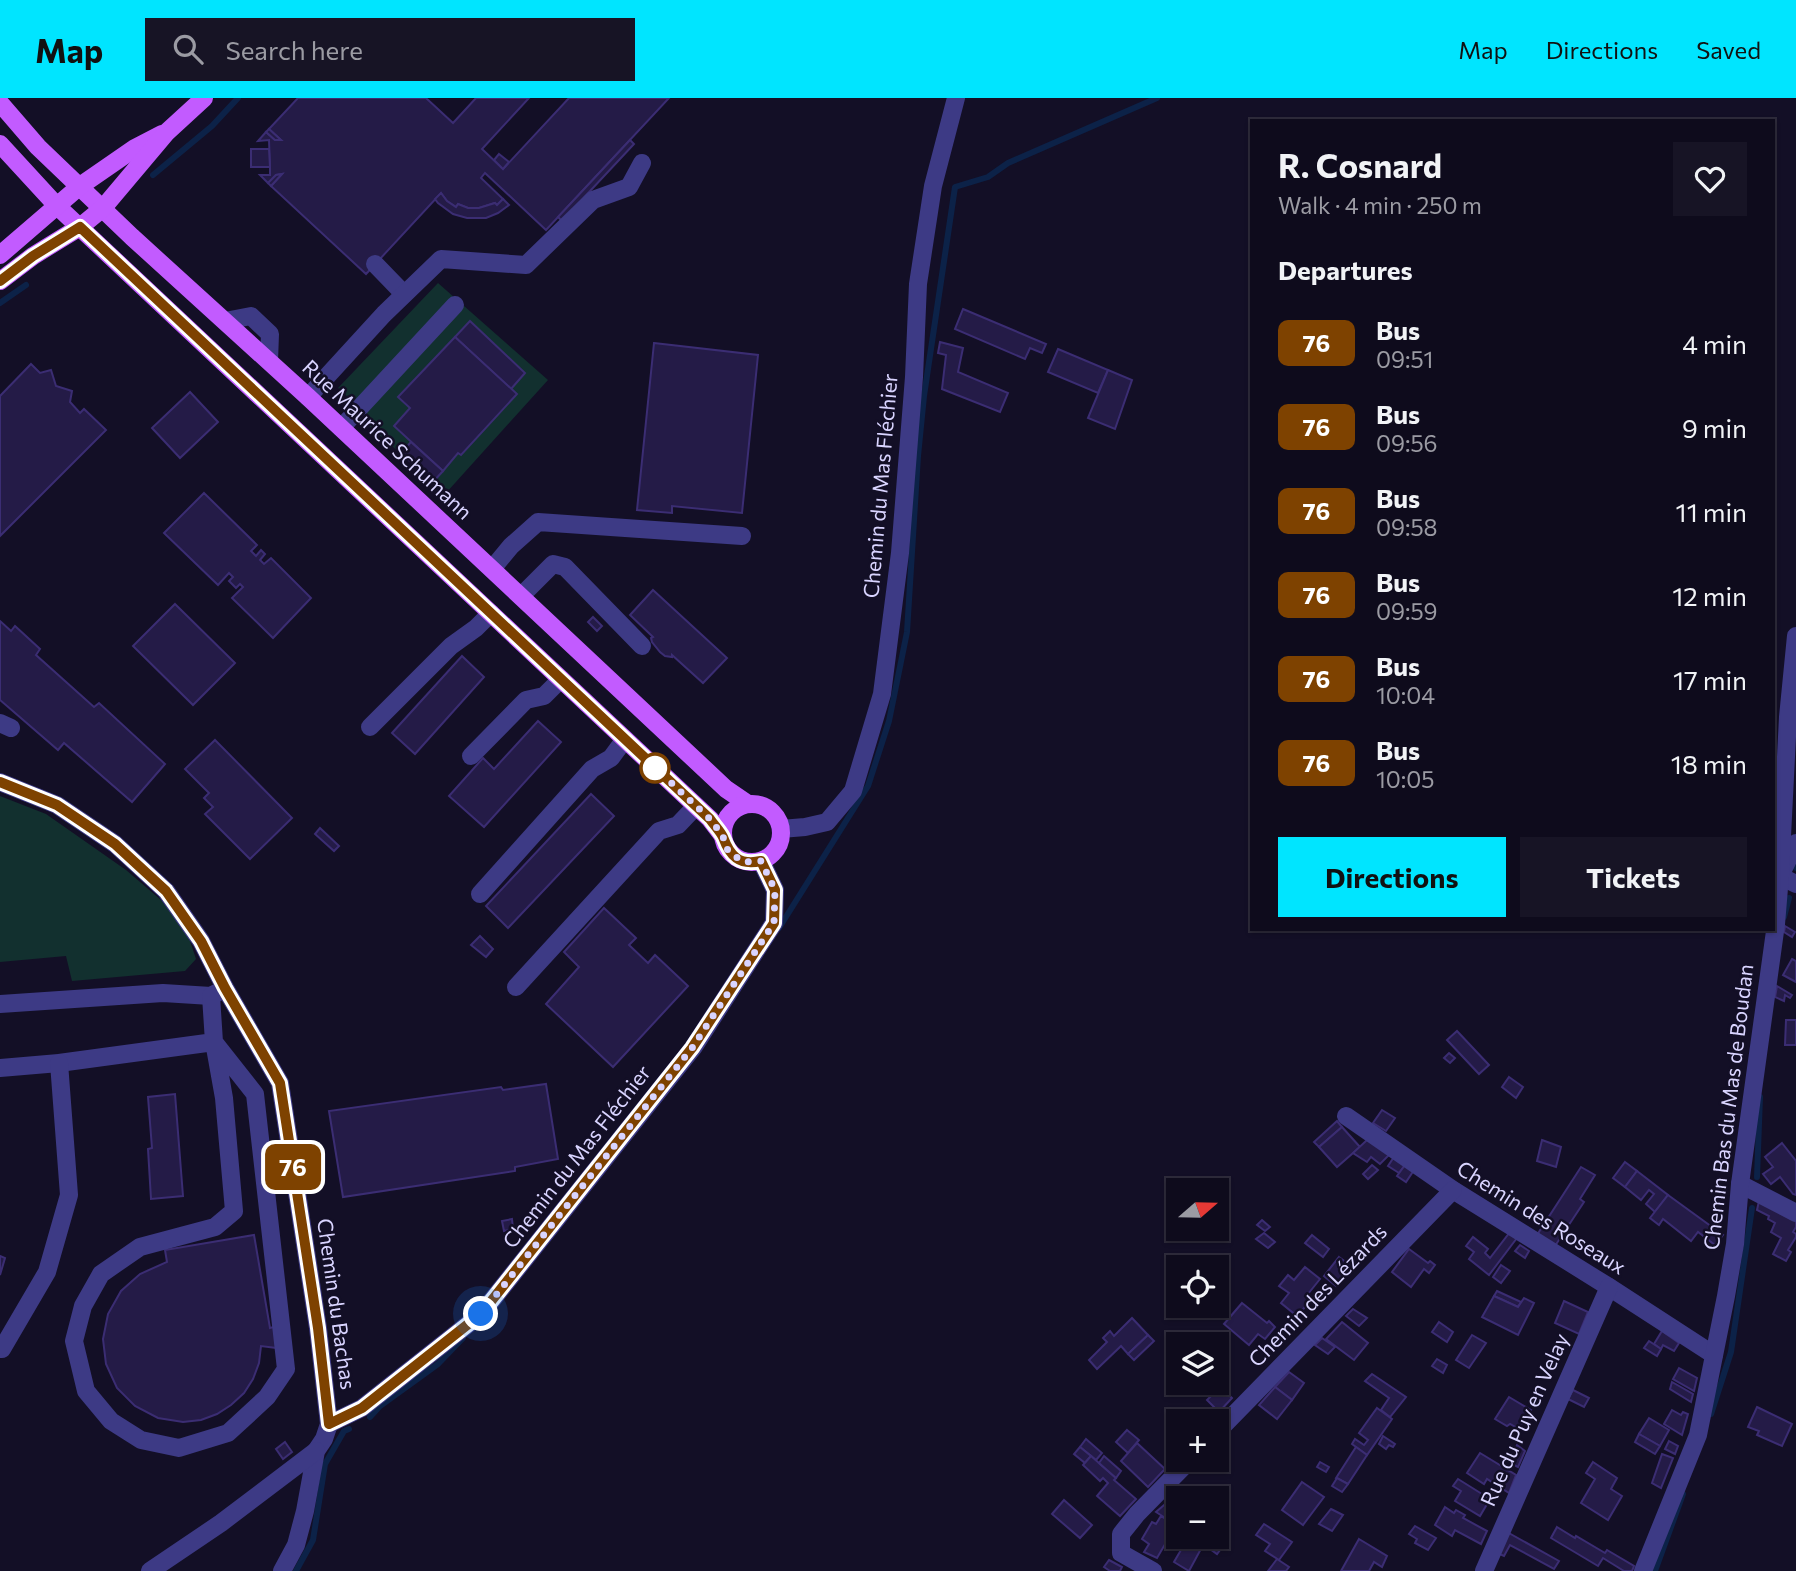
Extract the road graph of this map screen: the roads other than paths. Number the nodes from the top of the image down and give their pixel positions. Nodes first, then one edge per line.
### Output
1 (204, 98) edge
2 (956, 98) edge
3 (0, 103) edge
4 (167, 132) junction
5 (0, 144) edge
6 (642, 163) dead end
7 (80, 186) junction
8 (57, 206) junction
9 (103, 208) junction
10 (80, 227) junction
11 (0, 255) edge
12 (375, 264) dead end
13 (0, 281) edge
14 (404, 294) junction
15 (455, 305) dead end
16 (308, 397) junction
17 (341, 428) junction
18 (742, 536) dead end
19 (492, 569) junction
20 (521, 596) junction
21 (491, 614) junction
22 (1796, 636) edge
23 (642, 646) dead end
24 (561, 679) junction
25 (1792, 718) edge
26 (370, 727) dead end
27 (625, 739) junction
28 (471, 756) dead end
29 (0, 782) edge
30 (748, 804) junction
31 (696, 806) junction
32 (781, 829) junction
33 (723, 836) junction
34 (1796, 843) edge
35 (761, 861) junction
36 (1788, 880) edge
37 (480, 894) dead end
38 (516, 988) dead end
39 (218, 992) junction
40 (0, 1004) edge
41 (214, 1042) junction
42 (59, 1063) junction
43 (0, 1068) edge
44 (1346, 1116) dead end
45 (1740, 1184) junction
46 (1453, 1190) junction
47 (1796, 1213) edge
48 (1609, 1287) junction
49 (0, 1349) edge
50 (1714, 1355) junction
51 (1229, 1420) edge
52 (329, 1424) junction
53 (316, 1451) junction
54 (1178, 1472) edge
55 (150, 1571) edge
56 (282, 1571) edge
57 (1153, 1571) edge
58 (1483, 1571) edge
59 (1643, 1571) edge

1 - 4 main road
2 - 32 street, Chemin du Mas Fléchier
3 - 7 main road, Rue Maurice Schumann
4 - 7 main road
4 - 9 main road
5 - 8 main road
6 - 14 street
7 - 8 main road
7 - 9 main road, Rue Maurice Schumann
8 - 10 main road
8 - 11 main road
9 - 10 main road
9 - 16 main road, Rue Maurice Schumann
10 - 13 main road
10 - 21 main road
12 - 14 street
14 - 16 street
15 - 17 street
16 - 17 main road, Rue Maurice Schumann
17 - 19 main road, Rue Maurice Schumann
18 - 19 street
19 - 20 main road, Rue Maurice Schumann
20 - 23 street
20 - 30 main road, Rue Maurice Schumann
21 - 24 main road
21 - 26 street
22 - 25 street, Chemin Bas du Mas de Boudan
24 - 27 main road
24 - 28 street
25 - 36 street, Chemin Bas du Mas de Boudan
27 - 31 main road
27 - 37 street
29 - 39 street, Chemin du Bachas
30 - 32 main road
30 - 33 main road
31 - 33 main road
31 - 38 street
32 - 35 main road
33 - 35 main road
34 - 36 street
35 - 52 street, Chemin du Mas Fléchier
36 - 45 street, Chemin Bas du Mas de Boudan
39 - 40 street
39 - 41 street
39 - 52 street, Chemin du Bachas
41 - 41 street
41 - 42 street
42 - 43 street
42 - 49 street
44 - 46 street, Chemin des Roseaux
45 - 47 street
45 - 50 street, Chemin Bas du Mas de Boudan
46 - 48 street, Chemin des Roseaux
46 - 51 street, Chemin des Lézards
48 - 50 street, Chemin des Roseaux
48 - 58 street, Rue du Puy en Velay
50 - 59 street, Chemin Bas du Mas de Boudan
52 - 53 street
53 - 55 street
53 - 56 street
54 - 57 street

